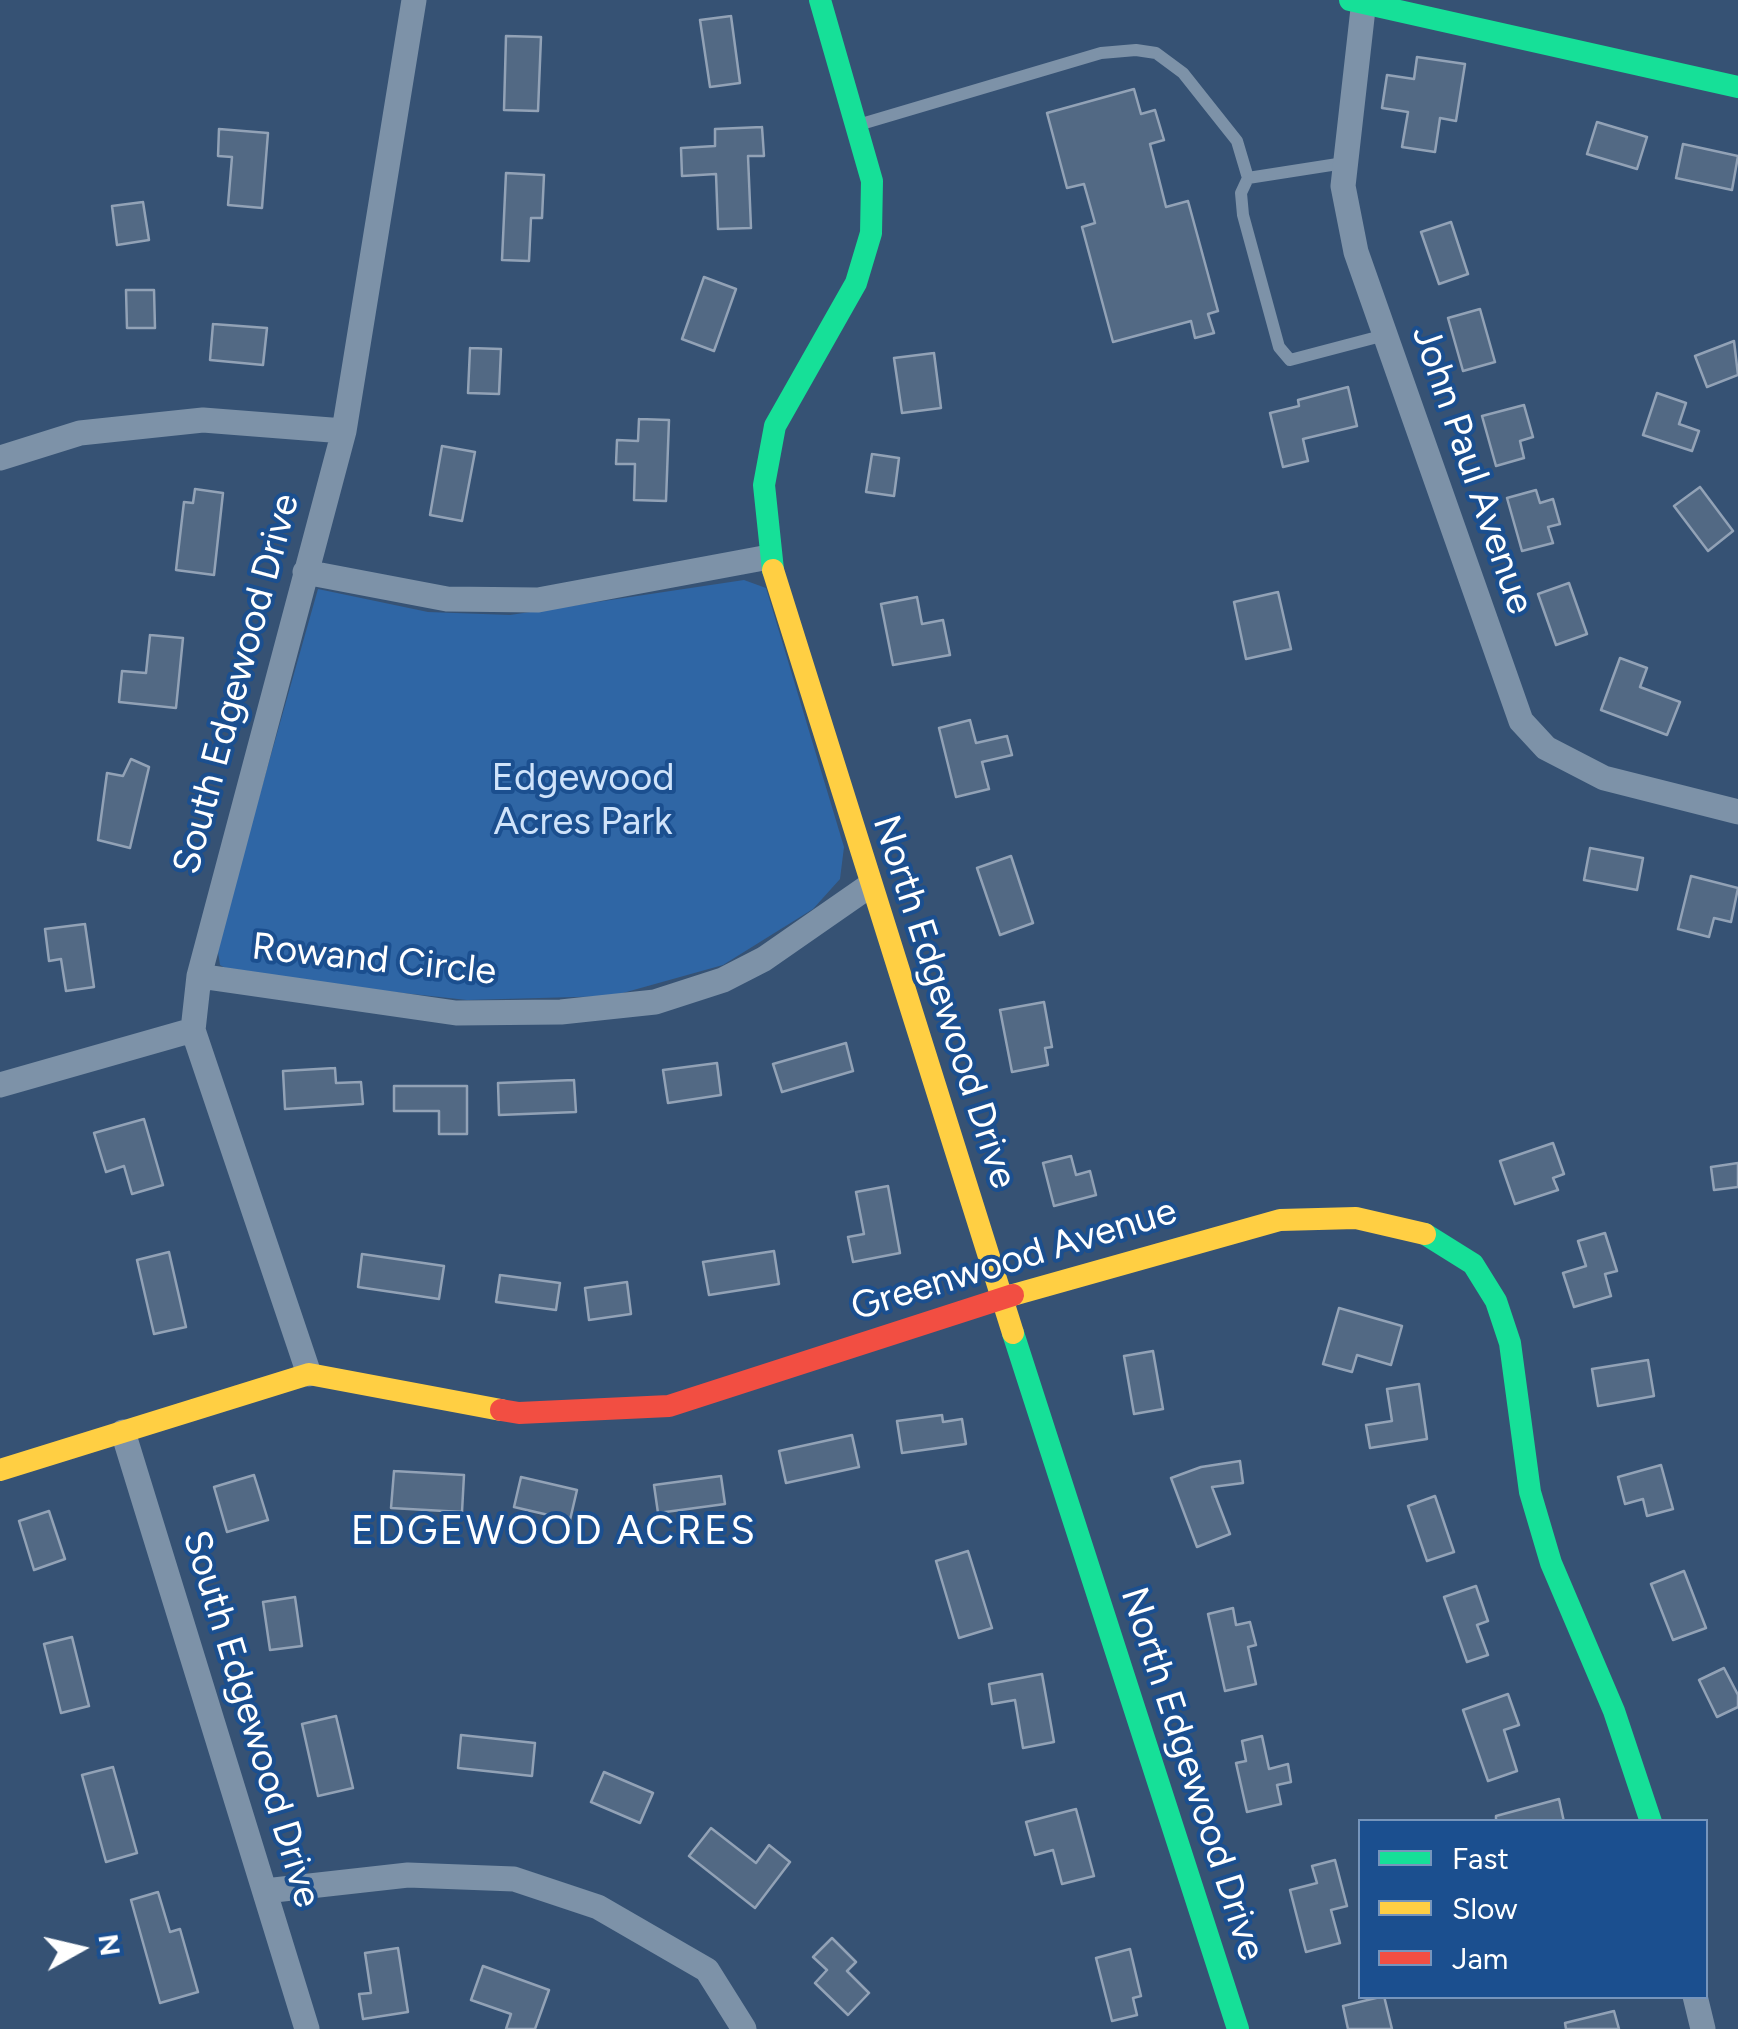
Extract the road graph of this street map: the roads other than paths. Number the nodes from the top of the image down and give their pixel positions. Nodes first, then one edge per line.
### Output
1 (414, 0) edge
2 (820, 0) edge
3 (1359, 2) edge
4 (1738, 87) edge
5 (856, 126) junction
6 (1344, 162) junction
7 (1248, 178) junction
8 (1385, 335) junction
9 (344, 431) junction
10 (0, 458) edge
11 (768, 557) junction
12 (306, 572) junction
13 (1738, 812) edge
14 (869, 886) junction
15 (198, 976) junction
16 (193, 1030) junction
17 (0, 1085) edge
18 (1003, 1298) junction
19 (309, 1374) junction
20 (122, 1432) junction
21 (0, 1470) edge
22 (1650, 1819) edge
23 (266, 1891) junction
24 (1697, 1999) edge
25 (307, 2029) edge
26 (744, 2029) edge
27 (1238, 2029) edge
28 (1702, 2029) edge

1 - 9 street, South Edgewood Drive
2 - 5 street, North Edgewood Drive
3 - 4 street
3 - 6 street, John Paul Avenue
5 - 7 lane
5 - 11 street, North Edgewood Drive
6 - 7 lane
6 - 8 street, John Paul Avenue
7 - 8 lane
8 - 13 street, John Paul Avenue
9 - 10 street
9 - 12 street, South Edgewood Drive
11 - 12 street
11 - 14 street, North Edgewood Drive
12 - 15 street, South Edgewood Drive
14 - 15 street, Rowand Circle
14 - 18 street, North Edgewood Drive
15 - 16 street, South Edgewood Drive
16 - 17 street
16 - 19 street, South Edgewood Drive
18 - 19 street, Greenwood Avenue
18 - 22 street, Greenwood Avenue
18 - 27 street, North Edgewood Drive
19 - 20 street, Greenwood Avenue
20 - 21 street, Greenwood Avenue
20 - 23 street, South Edgewood Drive
23 - 25 street, South Edgewood Drive
23 - 26 street
24 - 28 street

